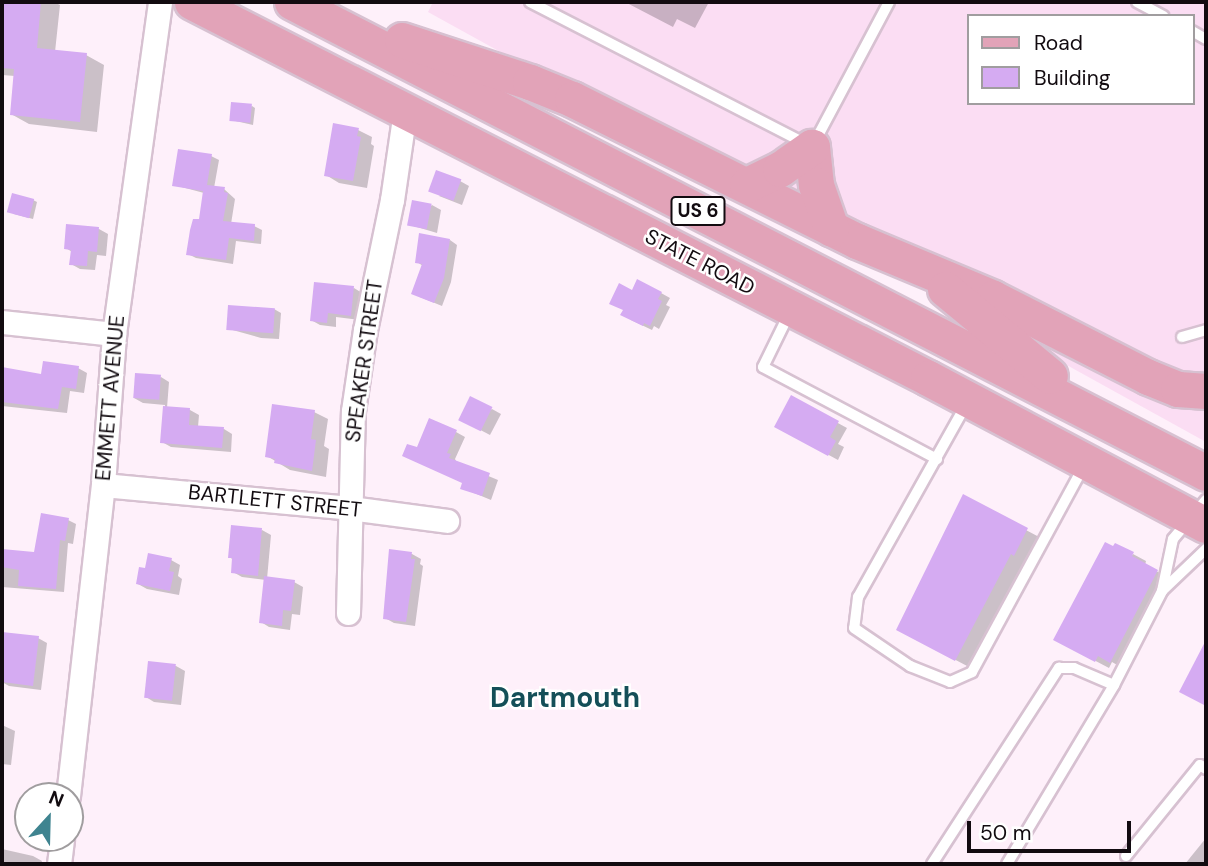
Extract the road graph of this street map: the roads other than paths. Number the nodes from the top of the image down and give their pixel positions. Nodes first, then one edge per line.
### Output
1 (160, 2) edge
2 (192, 2) edge
3 (530, 2) edge
4 (888, 2) edge
5 (1137, 2) edge
6 (300, 6) edge
7 (1159, 14) edge
8 (405, 111) junction
9 (812, 146) junction
10 (747, 185) junction
11 (831, 228) junction
12 (918, 267) junction
13 (791, 309) junction
14 (2, 321) edge
15 (1206, 330) edge
16 (114, 334) junction
17 (1182, 337) dead end
18 (1206, 391) edge
19 (969, 400) junction
20 (1104, 419) junction
21 (937, 459) junction
22 (1086, 462) junction
23 (1206, 473) edge
24 (103, 485) junction
25 (351, 508) junction
26 (1201, 514) edge
27 (447, 521) dead end
28 (1206, 549) edge
29 (1162, 591) junction
30 (348, 613) dead end
31 (1114, 685) junction
32 (1206, 769) edge
33 (70, 782) edge
34 (1126, 856) dead end
35 (932, 864) edge
36 (1007, 864) edge

1 - 16 street, EMMETT AVENUE
2 - 8 main road, STATE ROAD / US 6
3 - 9 lane
4 - 9 lane
5 - 7 lane
6 - 10 main road
6 - 20 main road, US 6
8 - 13 main road, STATE ROAD / US 6
8 - 25 street, SPEAKER STREET
9 - 10 main road
9 - 11 main road
10 - 11 main road
11 - 12 main road
12 - 18 main road
12 - 20 main road
13 - 19 main road, STATE ROAD / US 6
13 - 21 lane
14 - 16 street
15 - 17 lane
16 - 24 street, EMMETT AVENUE
19 - 21 lane
19 - 22 main road, STATE ROAD / US 6
20 - 23 main road, US 6
21 - 22 lane
22 - 26 main road, STATE ROAD / US 6
24 - 25 street, BARTLETT STREET
24 - 33 street, EMMETT AVENUE
25 - 27 street, BARTLETT STREET
25 - 30 street, SPEAKER STREET
26 - 29 lane
28 - 29 lane
29 - 31 lane
31 - 35 lane
31 - 36 lane
32 - 34 lane

